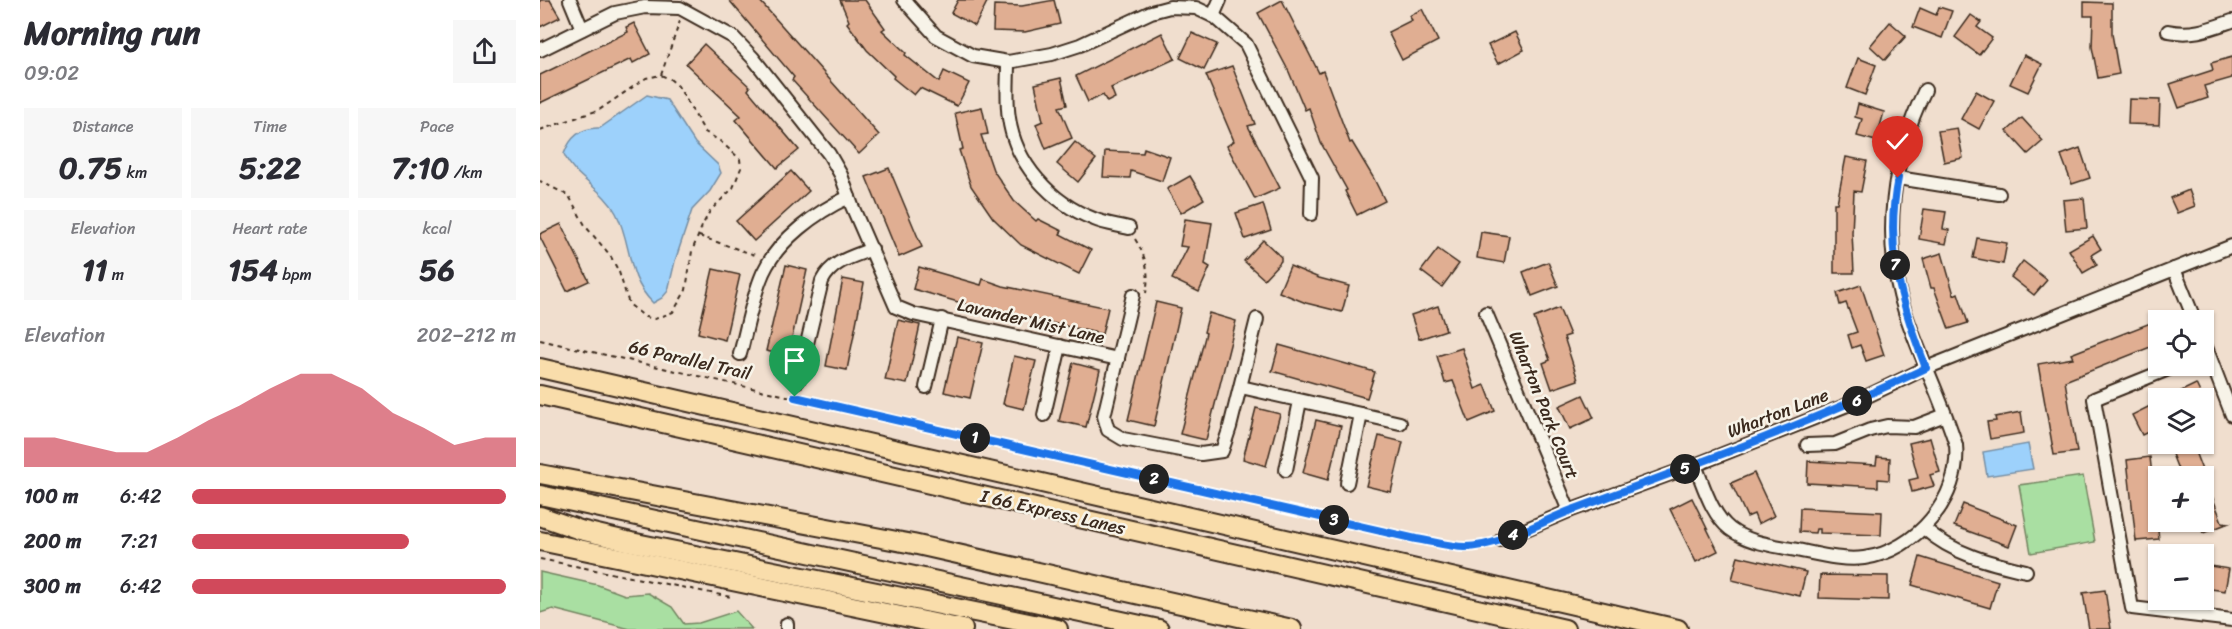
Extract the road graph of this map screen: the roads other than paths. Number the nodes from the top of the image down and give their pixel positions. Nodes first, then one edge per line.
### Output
1 (570, 0) edge
2 (904, 0) edge
3 (1220, 0) edge
4 (680, 4) edge
5 (1213, 16) junction
6 (2232, 21) edge
7 (582, 29) junction
8 (2168, 31) dead end
9 (540, 50) edge
10 (1008, 62) junction
11 (1925, 90) dead end
12 (1898, 178) junction
13 (1999, 194) dead end
14 (849, 197) junction
15 (1311, 214) dead end
16 (1129, 228) road end
17 (2232, 246) edge
18 (872, 249) junction
19 (2174, 269) junction
20 (1133, 295) road end
21 (2191, 310) edge
22 (1486, 313) dead end
23 (942, 319) junction
24 (1257, 319) dead end
25 (1060, 346) junction
26 (740, 354) dead end
27 (1118, 359) junction
28 (540, 368) edge
29 (1926, 368) junction
30 (2214, 372) edge
31 (2151, 376) edge
32 (798, 381) dead end
33 (926, 387) dead end
34 (1241, 387) junction
35 (540, 395) edge
36 (1300, 400) junction
37 (1044, 414) dead end
38 (1361, 414) junction
39 (1945, 415) junction
40 (2232, 415) edge
41 (1400, 423) dead end
42 (1807, 445) dead end
43 (1695, 465) junction
44 (1286, 470) dead end
45 (540, 474) edge
46 (1347, 483) dead end
47 (540, 495) edge
48 (1569, 511) junction
49 (540, 516) edge
50 (1925, 529) junction
51 (1501, 540) road end
52 (540, 541) edge
53 (2026, 571) dead end
54 (2232, 620) edge
55 (963, 629) edge
56 (1058, 629) edge
57 (1160, 629) edge
58 (1292, 629) edge
59 (1565, 629) edge
60 (1678, 629) edge

1 - 7 street
2 - 10 street
3 - 5 street
4 - 7 street
4 - 14 street, Lavander Mist Lane
5 - 10 street
5 - 15 street
6 - 8 street
7 - 9 street
10 - 16 street
11 - 12 street
12 - 13 street
12 - 29 street
14 - 18 street, Lavander Mist Lane
14 - 26 street
17 - 19 street, Wharton Lane
18 - 23 street, Lavander Mist Lane
18 - 32 street
19 - 21 street
19 - 29 street, Wharton Lane
20 - 27 street
22 - 48 street, Wharton Park Court
23 - 25 street, Lavander Mist Lane
23 - 33 street
24 - 34 street
25 - 27 street, Lavander Mist Lane
25 - 37 street
27 - 34 street, Lavander Mist Lane
28 - 60 highway
29 - 39 street
29 - 43 street, Wharton Lane
30 - 40 street
31 - 54 street
34 - 36 street
35 - 59 highway, I 66 Express Lanes
36 - 38 street
36 - 44 street
38 - 41 street
38 - 46 street
39 - 42 street
39 - 50 street
43 - 48 street, Wharton Lane
43 - 50 street
45 - 58 highway
47 - 57 highway
48 - 51 street, Wharton Lane
49 - 56 highway
50 - 53 street
52 - 55 highway

